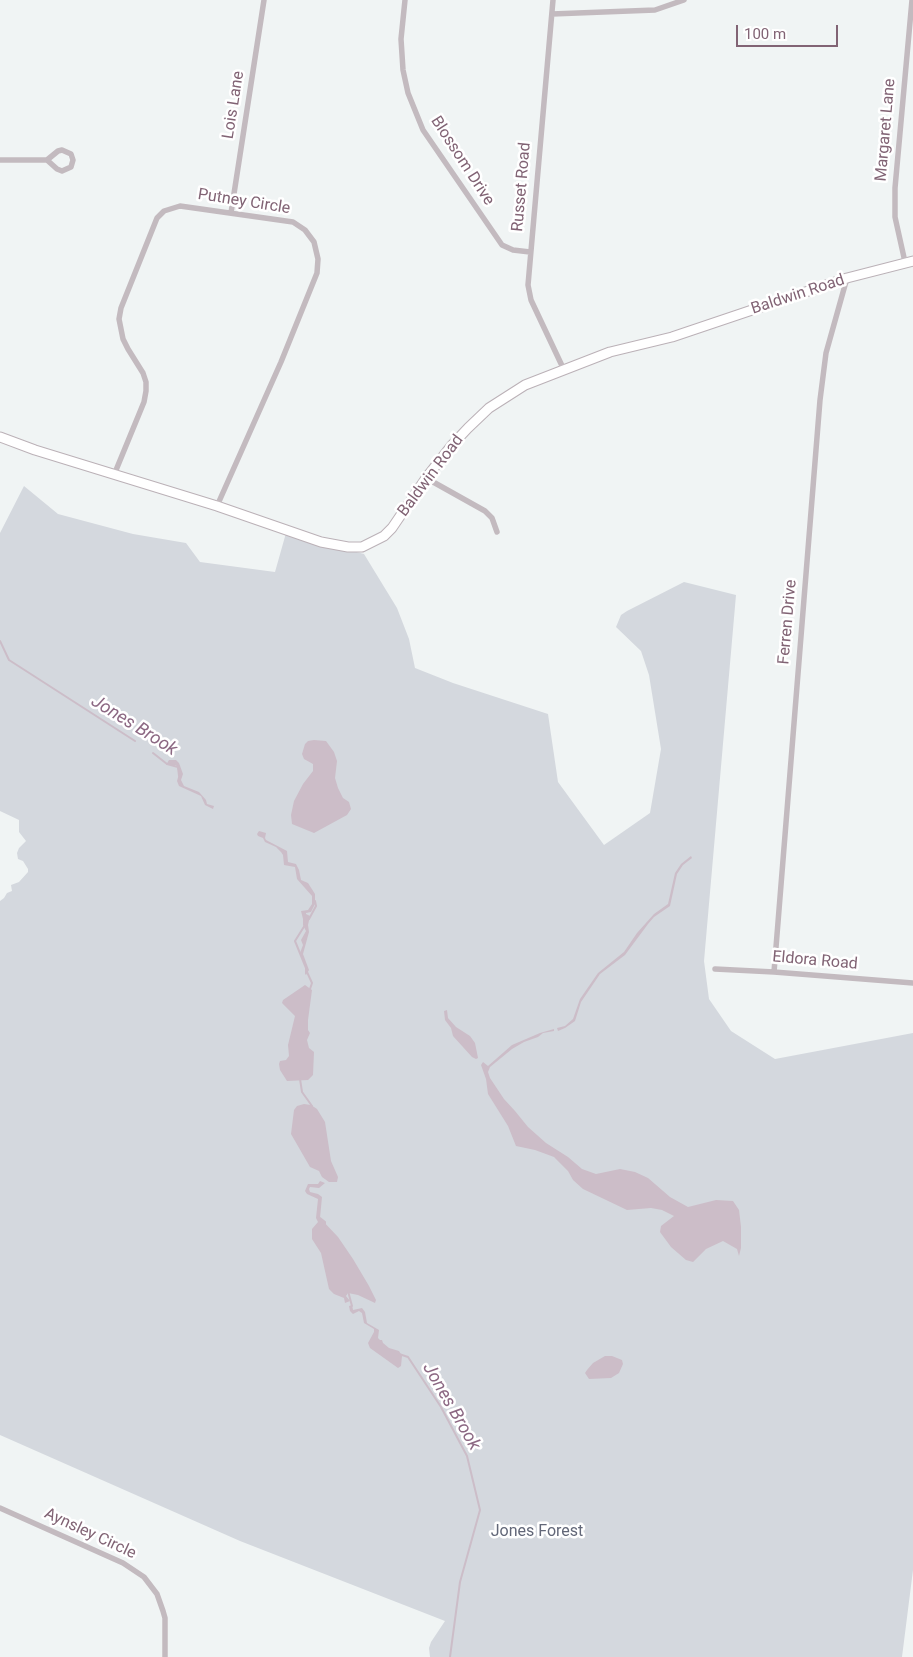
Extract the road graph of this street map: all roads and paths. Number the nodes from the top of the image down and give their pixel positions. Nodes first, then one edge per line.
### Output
1 (264, 0) edge
2 (405, 0) edge
3 (553, 0) edge
4 (684, 0) edge
5 (912, 0) edge
6 (552, 14) junction
7 (0, 160) edge
8 (47, 160) junction
9 (231, 213) junction
10 (530, 252) junction
11 (909, 261) edge
12 (847, 278) junction
13 (564, 370) junction
14 (0, 437) edge
15 (114, 474) junction
16 (426, 478) junction
17 (217, 506) junction
18 (497, 532) dead end
19 (715, 969) dead end
20 (774, 972) junction
21 (913, 983) edge
22 (0, 1508) edge
23 (164, 1657) edge

1 - 9 street, Lois Lane
2 - 10 street, Blossom Drive
3 - 6 street, Russet Road
4 - 6 street
5 - 11 street, Margaret Lane
6 - 10 street, Russet Road
7 - 8 street
8 - 8 street
9 - 15 street, Putney Circle
9 - 17 street, Putney Circle
10 - 13 street, Russet Road
11 - 12 street, Baldwin Road
12 - 13 street, Baldwin Road
12 - 20 street, Ferren Drive
13 - 16 street, Baldwin Road
14 - 15 street, Baldwin Road
15 - 17 street, Baldwin Road
16 - 17 street, Baldwin Road
16 - 18 street
19 - 20 street, Eldora Road
20 - 21 street, Eldora Road
22 - 23 street, Aynsley Circle

